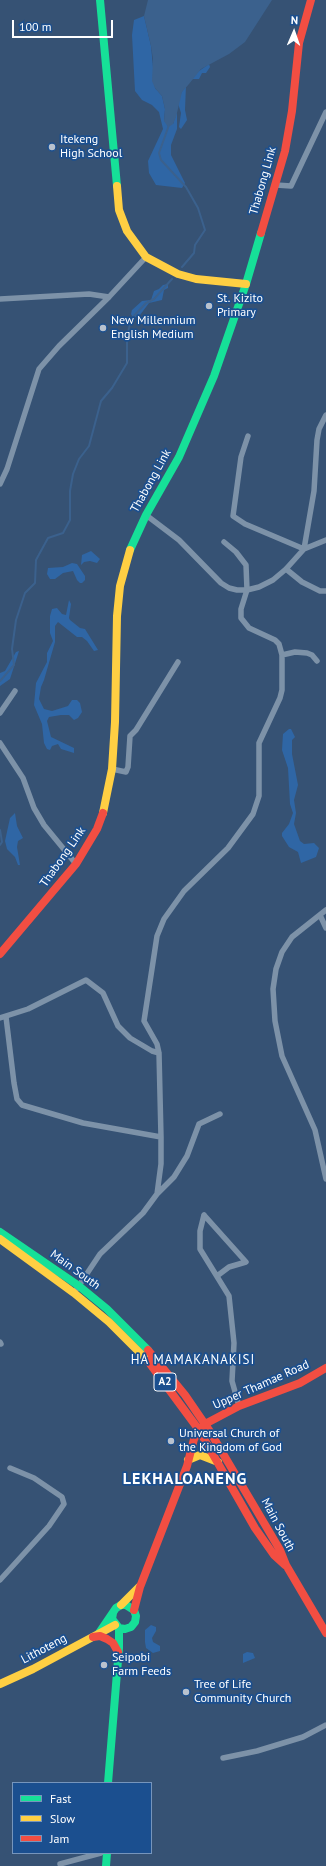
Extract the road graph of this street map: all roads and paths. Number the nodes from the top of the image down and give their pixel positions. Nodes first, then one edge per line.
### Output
1 (100, 0) edge
2 (311, 0) edge
3 (326, 112) edge
4 (276, 186) junction
5 (146, 257) junction
6 (246, 284) junction
7 (109, 297) junction
8 (0, 299) edge
9 (326, 416) edge
10 (248, 436) dead end
11 (0, 484) edge
12 (146, 516) junction
13 (326, 540) edge
14 (224, 542) dead end
15 (304, 549) junction
16 (286, 569) junction
17 (247, 590) junction
18 (326, 591) edge
19 (282, 655) junction
20 (317, 661) dead end
21 (178, 662) dead end
22 (15, 691) dead end
23 (0, 713) edge
24 (0, 743) edge
25 (112, 769) junction
26 (76, 864) junction
27 (326, 910) edge
28 (320, 915) junction
29 (326, 928) edge
30 (0, 954) edge
31 (3, 1018) edge
32 (159, 1053) junction
33 (220, 1114) dead end
34 (161, 1137) junction
35 (326, 1179) edge
36 (157, 1194) junction
37 (0, 1232) edge
38 (0, 1239) edge
39 (217, 1276) junction
40 (77, 1289) junction
41 (326, 1368) edge
42 (239, 1406) junction
43 (202, 1427) junction
44 (188, 1460) junction
45 (218, 1462) junction
46 (10, 1468) dead end
47 (286, 1565) junction
48 (0, 1580) edge
49 (140, 1587) junction
50 (121, 1605) junction
51 (134, 1610) junction
52 (113, 1613) junction
53 (117, 1627) junction
54 (131, 1627) junction
55 (326, 1633) edge
56 (94, 1635) junction
57 (119, 1650) junction
58 (0, 1684) edge
59 (326, 1725) edge
60 (223, 1758) dead end
61 (108, 1782) edge
62 (97, 1854) edge
63 (106, 1854) edge
64 (60, 1864) dead end
65 (106, 1866) edge

1 - 5 main road
2 - 4 main road, Thabong Link
3 - 4 street
4 - 6 main road, Thabong Link
5 - 6 main road
5 - 7 street
6 - 12 main road, Thabong Link
7 - 8 street
7 - 11 street
9 - 15 street
10 - 15 street
12 - 17 street
12 - 25 main road, Thabong Link
13 - 15 street
14 - 17 street
15 - 16 street
16 - 17 street
16 - 18 street
17 - 19 street
19 - 20 street
19 - 32 street
21 - 25 street
22 - 23 street
24 - 26 street
25 - 26 main road, Thabong Link
26 - 30 main road, Thabong Link
27 - 28 street
28 - 29 street
28 - 35 street
31 - 32 street
31 - 34 street
32 - 34 street
33 - 36 street
34 - 36 street
36 - 40 street
37 - 40 main road, Main South / A2
38 - 40 main road, Main South / A2
39 - 39 street
39 - 42 street
40 - 43 main road, Main South / A2
41 - 42 main road, Upper Thamae Road
42 - 43 main road, Upper Thamae Road
43 - 44 main road
43 - 45 main road, Main South / A2
43 - 47 main road, Main South / A2
44 - 45 main road
44 - 49 main road
45 - 47 main road, Main South / A2
46 - 48 street
47 - 55 main road, A2
49 - 50 main road
49 - 51 main road
50 - 51 main road
50 - 52 main road
51 - 54 main road
52 - 53 main road
52 - 56 main road
53 - 54 main road
53 - 56 main road, Lithoteng
53 - 57 main road
54 - 57 main road
56 - 57 main road
56 - 58 main road, Lithoteng
57 - 61 main road
59 - 60 street
62 - 64 street
63 - 65 main road

